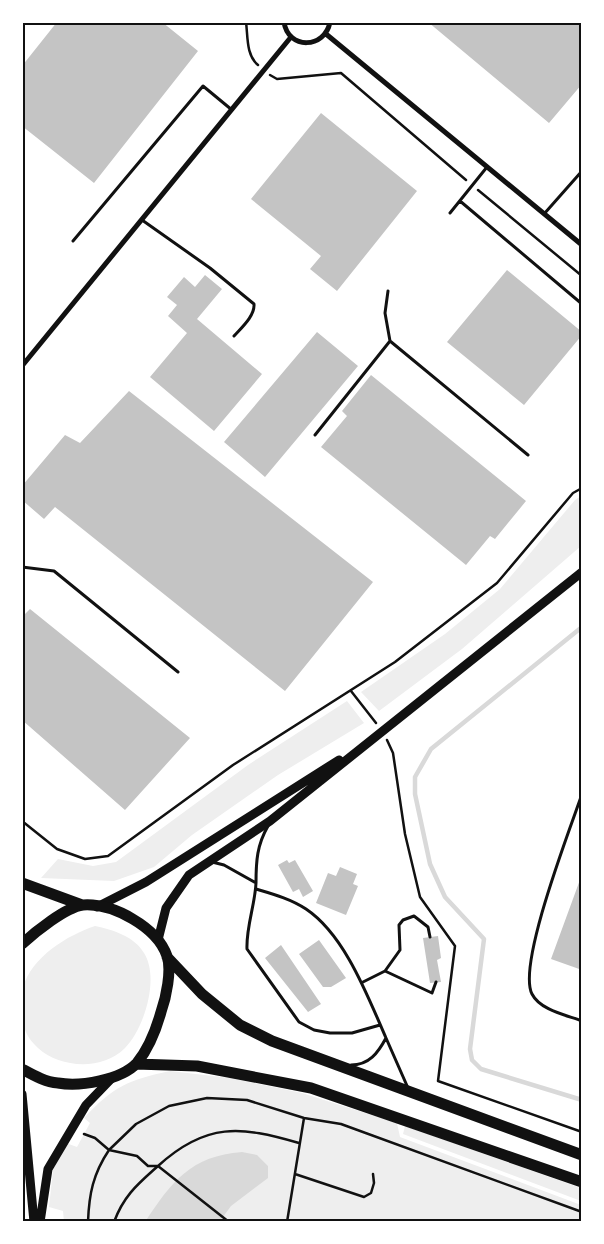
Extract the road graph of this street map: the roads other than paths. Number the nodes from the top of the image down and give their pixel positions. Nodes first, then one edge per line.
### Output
1 (284, 22) edge
2 (330, 22) edge
3 (326, 34) junction
4 (291, 37) junction
5 (233, 110) junction
6 (487, 167) junction
7 (582, 171) edge
8 (460, 201) junction
9 (450, 214) dead end
10 (544, 214) junction
11 (142, 220) junction
12 (73, 241) dead end
13 (582, 246) edge
14 (388, 291) dead end
15 (582, 304) edge
16 (234, 336) dead end
17 (390, 341) junction
18 (23, 366) edge
19 (315, 435) dead end
20 (528, 455) dead end
21 (22, 567) edge
22 (582, 572) edge
23 (178, 672) dead end
24 (383, 731) junction
25 (582, 794) edge
26 (270, 821) junction
27 (207, 861) junction
28 (22, 883) edge
29 (256, 883) junction
30 (256, 889) junction
31 (82, 905) junction
32 (97, 907) junction
33 (430, 937) dead end
34 (158, 940) junction
35 (22, 944) edge
36 (167, 957) junction
37 (385, 971) junction
38 (363, 982) junction
39 (436, 982) dead end
40 (582, 1021) edge
41 (380, 1025) junction
42 (386, 1038) junction
43 (333, 1062) junction
44 (136, 1064) junction
45 (22, 1070) edge
46 (114, 1076) junction
47 (409, 1091) junction
48 (22, 1094) edge
49 (582, 1155) edge
50 (582, 1182) edge
51 (34, 1222) edge
52 (40, 1222) edge

1 - 4 street
2 - 3 street
3 - 4 street
3 - 6 street
4 - 5 street
5 - 11 street
5 - 12 lane
6 - 8 lane
6 - 10 street
7 - 10 lane
8 - 9 lane
8 - 15 lane
10 - 13 street
11 - 16 lane
11 - 18 street
14 - 17 lane
17 - 19 lane
17 - 20 lane
21 - 23 lane
22 - 24 street
24 - 26 street
24 - 32 street
25 - 40 lane
26 - 27 street
26 - 29 lane
27 - 29 lane
27 - 34 street
28 - 31 highway
29 - 30 lane
30 - 38 lane
30 - 41 lane
31 - 32 highway
31 - 35 highway
32 - 34 highway
33 - 37 lane
34 - 36 highway
36 - 43 highway
36 - 44 highway
37 - 38 lane
37 - 39 lane
38 - 41 lane
41 - 42 lane
42 - 43 lane
42 - 47 lane
43 - 47 highway
44 - 46 highway
44 - 50 highway
45 - 46 highway
46 - 52 street
47 - 49 highway
48 - 51 street

